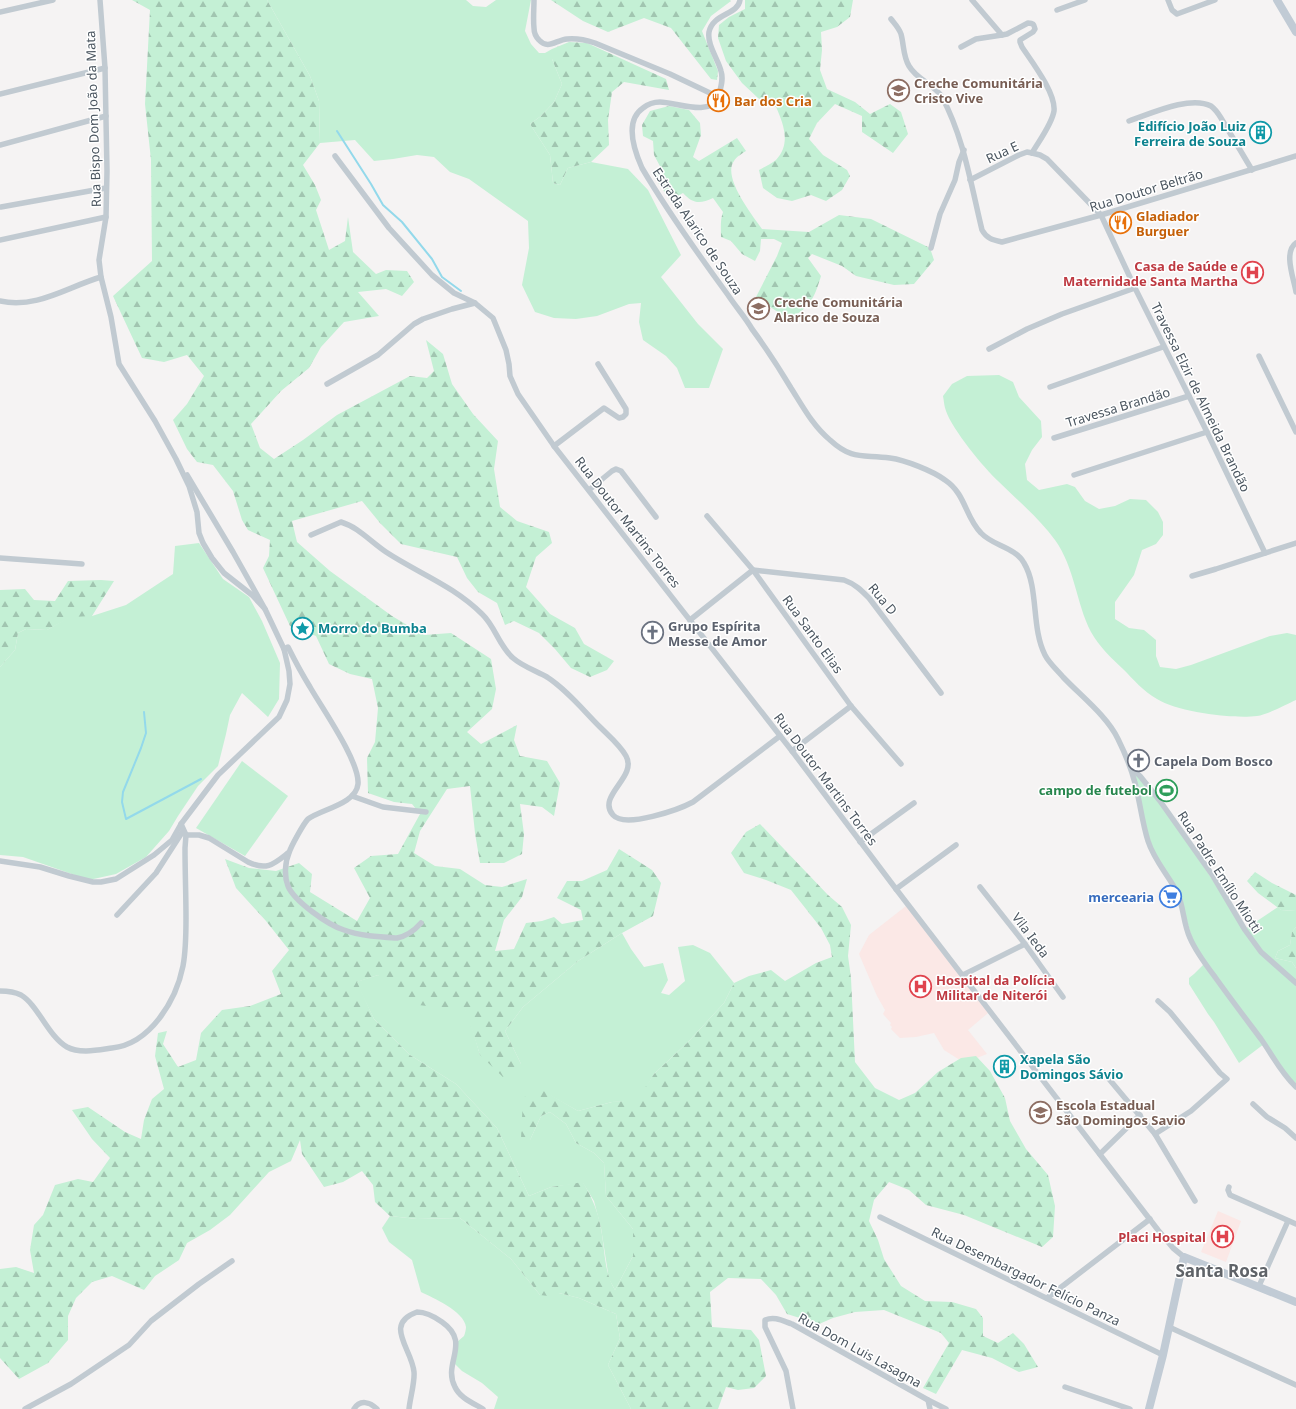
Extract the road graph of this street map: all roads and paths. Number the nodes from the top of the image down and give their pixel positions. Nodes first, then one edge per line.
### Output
1 (53, 0) edge
2 (100, 0) edge
3 (534, 0) edge
4 (740, 0) edge
5 (972, 0) edge
6 (1084, 0) edge
7 (1168, 0) edge
8 (1215, 0) edge
9 (1277, 0) edge
10 (1199, 3) edge
11 (1057, 10) dead end
12 (0, 12) edge
13 (891, 19) dead end
14 (1296, 32) edge
15 (1002, 35) junction
16 (961, 46) dead end
17 (104, 68) junction
18 (0, 94) edge
19 (718, 98) junction
20 (106, 116) junction
21 (1129, 121) dead end
22 (0, 145) edge
23 (964, 150) junction
24 (1032, 153) junction
25 (336, 156) dead end
26 (1296, 156) edge
27 (1044, 157) joint
28 (1252, 170) junction
29 (970, 180) junction
30 (106, 188) junction
31 (1, 207) edge
32 (1102, 215) junction
33 (106, 217) junction
34 (0, 240) edge
35 (1296, 243) edge
36 (931, 248) dead end
37 (101, 277) junction
38 (1134, 288) junction
39 (1296, 292) edge
40 (0, 301) edge
41 (475, 303) junction
42 (1164, 347) junction
43 (989, 349) dead end
44 (1259, 356) dead end
45 (598, 364) dead end
46 (327, 384) dead end
47 (1050, 387) dead end
48 (1189, 396) junction
49 (1207, 432) junction
50 (1296, 432) edge
51 (1054, 438) dead end
52 (554, 446) junction
53 (176, 459) junction
54 (1074, 475) dead end
55 (589, 490) junction
56 (707, 516) dead end
57 (656, 517) dead end
58 (311, 535) dead end
59 (1296, 543) edge
60 (1266, 554) junction
61 (0, 558) edge
62 (82, 564) dead end
63 (753, 570) junction
64 (1192, 576) dead end
65 (265, 609) junction
66 (690, 620) junction
67 (284, 649) junction
68 (941, 693) dead end
69 (852, 706) junction
70 (780, 736) junction
71 (792, 750) junction
72 (901, 764) dead end
73 (1130, 768) junction
74 (352, 796) junction
75 (914, 803) dead end
76 (426, 812) dead end
77 (181, 824) junction
78 (185, 833) junction
79 (860, 842) junction
80 (956, 845) dead end
81 (289, 853) junction
82 (0, 861) edge
83 (980, 887) dead end
84 (896, 889) junction
85 (117, 915) dead end
86 (421, 923) dead end
87 (1025, 944) junction
88 (963, 975) junction
89 (1296, 983) edge
90 (0, 992) edge
91 (1063, 997) dead end
92 (1158, 1001) dead end
93 (1104, 1073) dead end
94 (1296, 1087) edge
95 (1253, 1104) dead end
96 (1140, 1115) junction
97 (1155, 1134) junction
98 (1296, 1137) edge
99 (1100, 1154) junction
100 (1229, 1187) dead end
101 (1195, 1201) dead end
102 (880, 1217) dead end
103 (1150, 1219) junction
104 (1288, 1221) junction
105 (1296, 1224) edge
106 (1184, 1257) junction
107 (232, 1261) dead end
108 (1259, 1286) junction
109 (1047, 1298) junction
110 (1296, 1302) edge
111 (1169, 1328) junction
112 (1163, 1355) junction
113 (1296, 1385) edge
114 (1065, 1387) dead end
115 (928, 1400) junction
116 (25, 1409) edge
117 (354, 1409) edge
118 (377, 1409) edge
119 (409, 1409) edge
120 (483, 1409) edge
121 (793, 1409) edge
122 (930, 1409) edge
123 (946, 1409) edge
124 (1130, 1409) edge
125 (1149, 1409) edge

1 - 12 street
2 - 17 street, Rua Bispo Dom João da Mata
3 - 19 street
4 - 19 street
5 - 15 street
6 - 11 street
7 - 10 street
8 - 10 street
9 - 14 street
13 - 23 street
15 - 16 street
15 - 24 street
17 - 18 street
17 - 20 street, Rua Bispo Dom João da Mata
19 - 73 street, Estrada Alarico de Souza
20 - 22 street
20 - 30 street, Rua Bispo Dom João da Mata
21 - 28 street
23 - 29 street
23 - 36 street
24 - 27 street, Rua E
24 - 29 street, Rua E
25 - 41 street, Rua Doutor Martins Torres
26 - 28 street, Rua Doutor Beltrão
27 - 32 street, Travessa Elzir de Almeida Brandão
28 - 32 street, Rua Doutor Beltrão
29 - 32 street, Rua Doutor Beltrão
30 - 31 street
30 - 33 street, Rua Bispo Dom João da Mata
32 - 38 street, Travessa Elzir de Almeida Brandão
33 - 34 street
33 - 37 street, Rua Bispo Dom João da Mata
35 - 39 street
37 - 40 street
37 - 53 street, Rua Bispo Dom João da Mata
38 - 42 street, Travessa Elzir de Almeida Brandão
38 - 43 street
41 - 46 street
41 - 52 street, Rua Doutor Martins Torres
42 - 47 street
42 - 48 street, Travessa Elzir de Almeida Brandão
44 - 50 street
45 - 52 street
48 - 49 street, Travessa Elzir de Almeida Brandão
48 - 51 street, Travessa Brandão
49 - 54 street
49 - 60 street, Travessa Elzir de Almeida Brandão
52 - 55 street, Rua Doutor Martins Torres
53 - 65 street, Rua Bispo Dom João da Mata
53 - 65 street, Rua Bispo Dom João da Mata
55 - 57 street
55 - 66 street, Rua Doutor Martins Torres
56 - 63 street, Rua Santo Elias
58 - 70 street
59 - 60 street
60 - 64 street
61 - 62 street
63 - 66 street
63 - 68 street, Rua D
63 - 69 street, Rua Santo Elias
65 - 67 street
66 - 70 street, Rua Doutor Martins Torres
67 - 74 street
67 - 77 street
69 - 71 street
69 - 72 street, Rua Santo Elias
70 - 71 street, Rua Doutor Martins Torres
71 - 79 street, Rua Doutor Martins Torres
73 - 89 street, Rua Padre Emílio Miotti
73 - 94 street, Estrada Alarico de Souza
74 - 76 street
74 - 81 street
75 - 79 street
77 - 78 street
77 - 82 street
78 - 81 street
78 - 85 street
78 - 90 street
79 - 84 street, Rua Doutor Martins Torres
80 - 84 street
81 - 86 street
83 - 87 street, Vila Ieda
84 - 88 street, Rua Doutor Martins Torres
87 - 88 street
87 - 91 street, Vila Ieda
88 - 99 street, Rua Doutor Martins Torres
92 - 97 street
93 - 96 street
95 - 98 street
96 - 97 street
96 - 99 street
97 - 101 street
99 - 103 street, Rua Doutor Martins Torres
100 - 104 street
102 - 109 street, Rua Desembargador Felício Panza
103 - 106 street, Rua Doutor Martins Torres
103 - 109 street
104 - 105 street
104 - 108 street
106 - 108 street
106 - 111 street
107 - 116 street
108 - 110 street
109 - 112 street, Rua Desembargador Felício Panza
111 - 112 street
111 - 113 street
112 - 125 street
114 - 124 street
115 - 121 street, Rua Dom Luis Lasagna
115 - 122 street
115 - 123 street, Rua Dom Luis Lasagna
117 - 118 street
119 - 120 street

